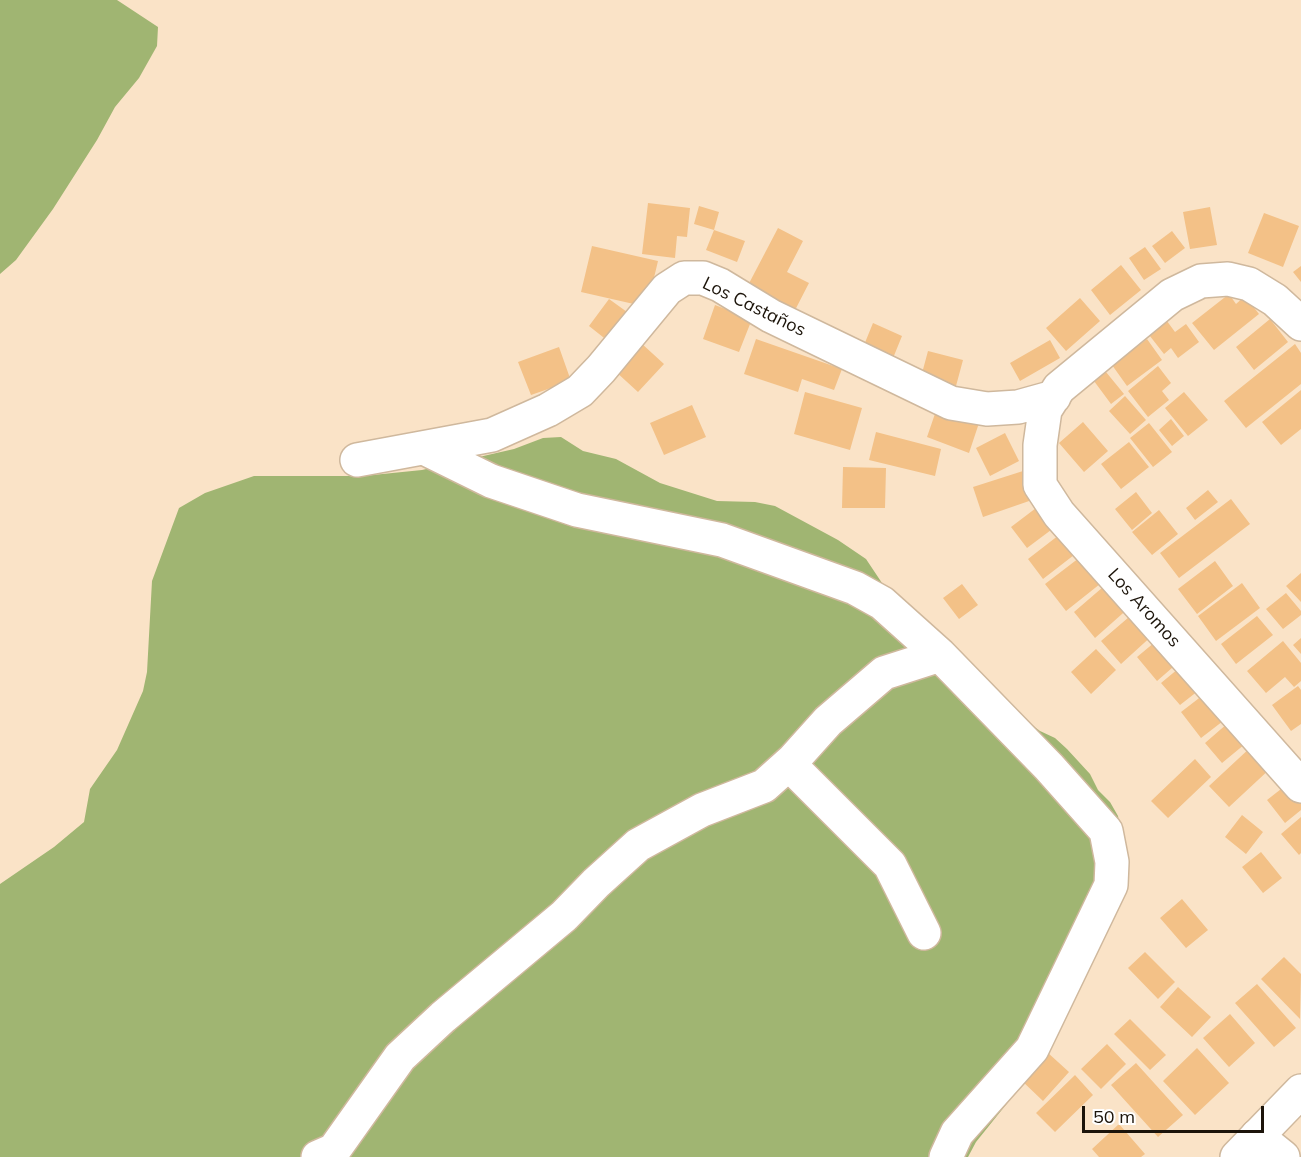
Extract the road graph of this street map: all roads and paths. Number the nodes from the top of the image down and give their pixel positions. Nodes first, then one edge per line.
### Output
1 (1301, 324) edge
2 (1050, 403) junction
3 (424, 448) junction
4 (357, 460) dead end
5 (940, 655) junction
6 (789, 764) junction
7 (1301, 786) edge
8 (924, 933) dead end
9 (1301, 1091) edge
10 (1247, 1146) edge
11 (330, 1155) edge
12 (946, 1157) edge
13 (1283, 1157) edge

1 - 2 street
2 - 3 street, Los Castaños
2 - 7 street, Los Aromos
3 - 4 street, Los Castaños
3 - 5 street
5 - 6 street
5 - 12 street
6 - 8 street
6 - 11 street
9 - 10 street
10 - 13 street

